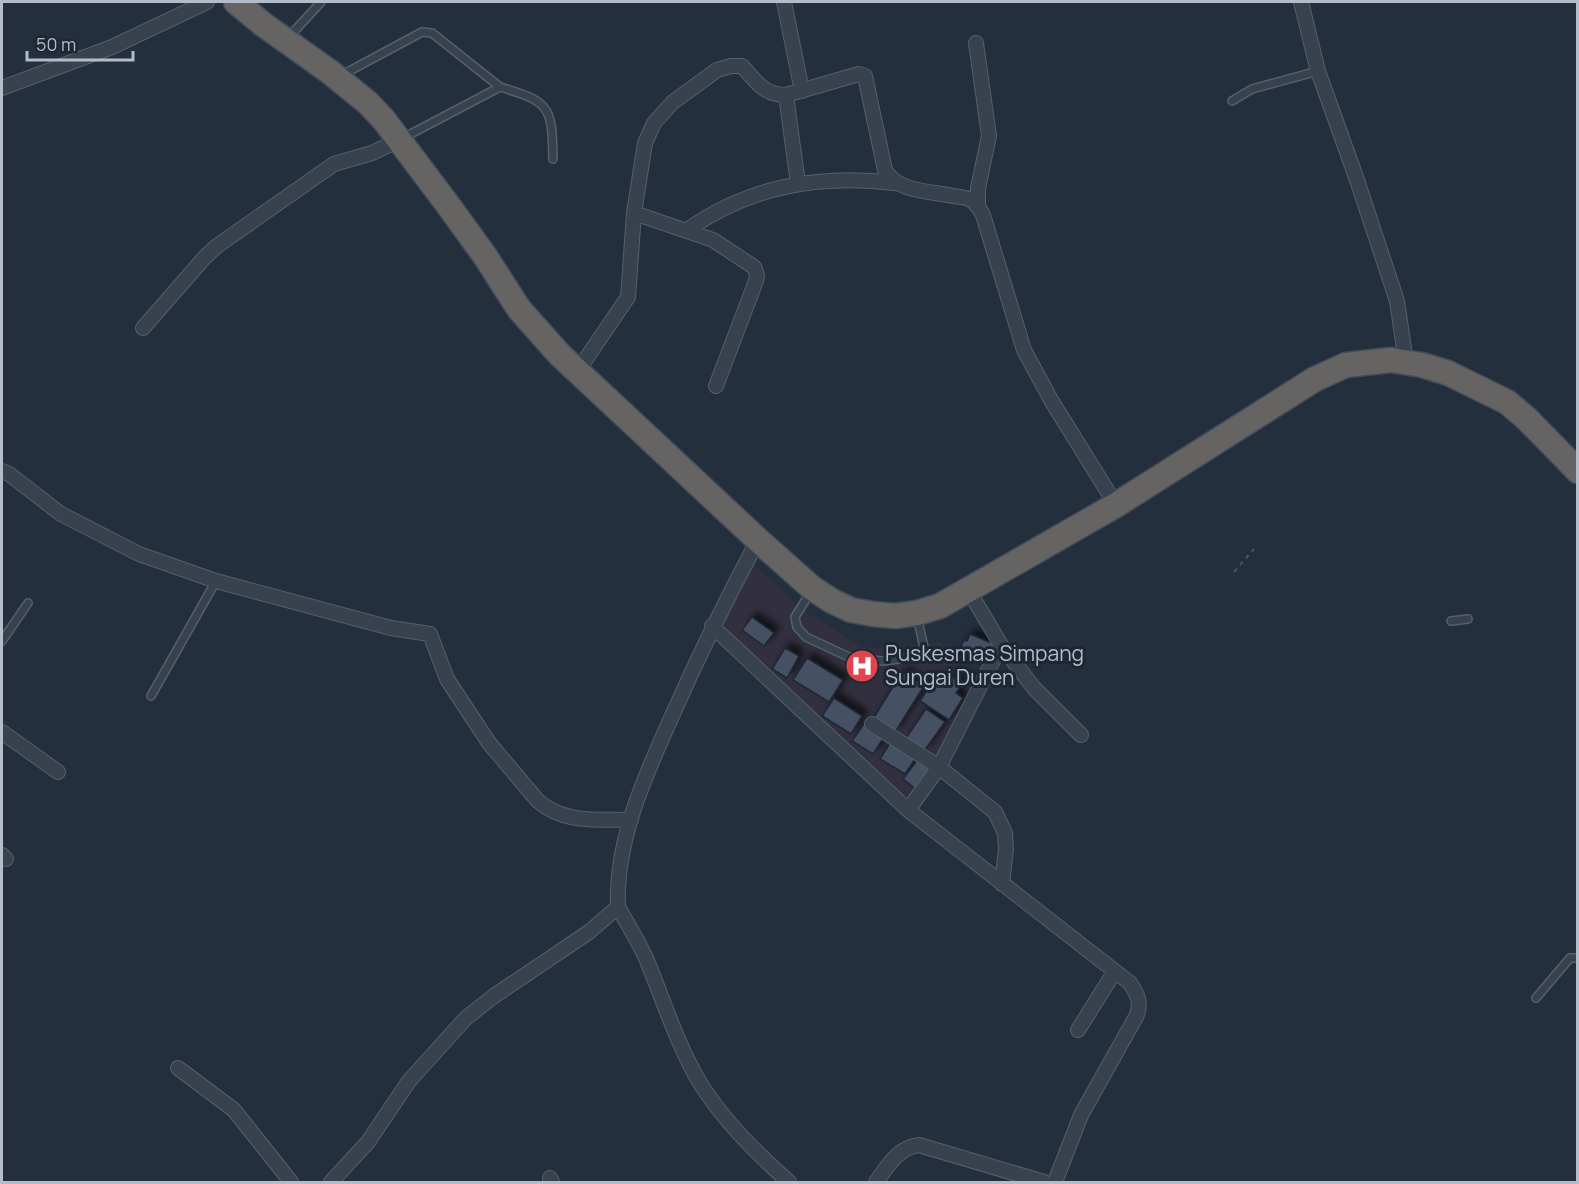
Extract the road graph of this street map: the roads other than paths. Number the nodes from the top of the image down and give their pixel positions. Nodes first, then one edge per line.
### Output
1 (207, 2) edge
2 (236, 2) edge
3 (321, 2) edge
4 (784, 2) edge
5 (1301, 2) edge
6 (287, 40) junction
7 (976, 43) dead end
8 (1318, 71) junction
9 (338, 78) junction
10 (500, 87) junction
11 (2, 88) edge
12 (802, 91) junction
13 (786, 95) junction
14 (1232, 101) dead end
15 (399, 140) junction
16 (553, 159) dead end
17 (895, 183) junction
18 (798, 184) junction
19 (978, 205) junction
20 (634, 213) junction
21 (687, 230) junction
22 (142, 328) dead end
23 (1406, 363) junction
24 (577, 372) junction
25 (716, 386) dead end
26 (2, 471) edge
27 (1578, 471) edge
28 (1116, 505) junction
29 (758, 540) junction
30 (216, 581) junction
31 (812, 588) junction
32 (969, 591) junction
33 (28, 603) dead end
34 (917, 613) junction
35 (1468, 619) dead end
36 (1451, 621) dead end
37 (712, 626) junction
38 (2, 641) edge
39 (1001, 645) junction
40 (151, 696) dead end
41 (872, 724) dead end
42 (2, 732) edge
43 (1081, 735) dead end
44 (939, 767) junction
45 (58, 772) dead end
46 (908, 810) junction
47 (631, 820) junction
48 (1002, 884) junction
49 (618, 908) junction
50 (1578, 958) edge
51 (1114, 971) junction
52 (1536, 998) dead end
53 (1078, 1030) dead end
54 (178, 1068) dead end
55 (291, 1182) edge
56 (330, 1182) edge
57 (789, 1182) edge
58 (876, 1182) edge
59 (1044, 1182) edge
60 (1055, 1182) edge

1 - 11 street
2 - 6 highway
3 - 6 lane
4 - 12 street
5 - 8 street
6 - 9 highway
7 - 19 street
8 - 14 lane
8 - 23 street
9 - 10 lane
9 - 15 highway
10 - 15 lane
10 - 16 lane
12 - 13 street
12 - 17 street
13 - 18 street
13 - 20 street
15 - 22 street
15 - 24 highway
17 - 18 street
17 - 19 street
18 - 21 street
19 - 28 street
20 - 21 street
20 - 24 street
21 - 25 street
23 - 27 highway
23 - 28 highway
24 - 29 highway
26 - 30 street
28 - 32 highway
29 - 31 highway
29 - 37 street
30 - 40 lane
30 - 47 street
31 - 34 highway
31 - 34 lane
32 - 34 highway
32 - 39 street
33 - 38 lane
35 - 36 lane
37 - 46 street
37 - 47 street
39 - 43 street
39 - 44 street
41 - 44 street
42 - 45 street
44 - 46 street
44 - 48 street
46 - 48 street
47 - 49 street
48 - 51 street
49 - 56 street
49 - 57 street
50 - 52 lane
51 - 53 street
51 - 60 street
54 - 55 street
58 - 59 street

